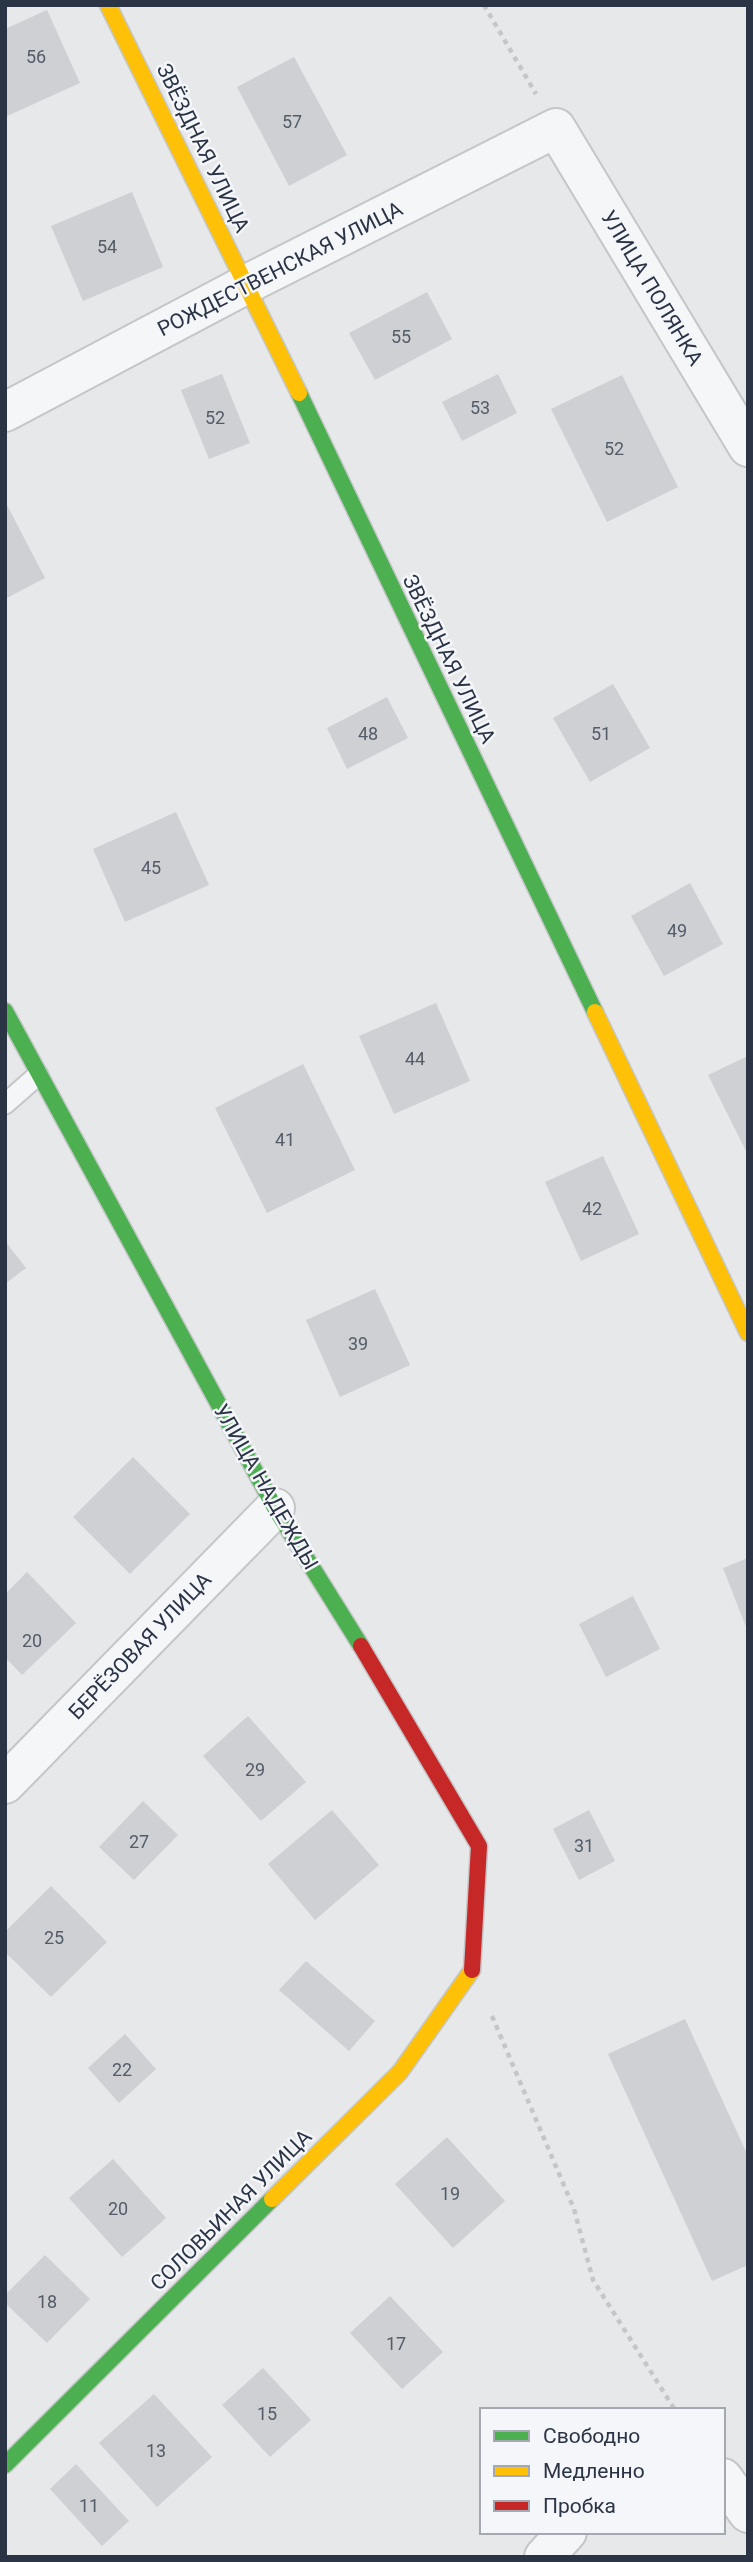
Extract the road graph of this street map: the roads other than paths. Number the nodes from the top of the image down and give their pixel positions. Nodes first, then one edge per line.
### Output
1 (108, 5) edge
2 (556, 128) joint
3 (247, 284) junction
4 (5, 412) edge
5 (748, 447) edge
6 (5, 1011) edge
7 (38, 1075) junction
8 (5, 1104) edge
9 (748, 1333) edge
10 (275, 1508) junction
11 (5, 1784) edge
12 (472, 1972) joint
13 (5, 2465) edge
14 (725, 2481) edge
15 (748, 2513) edge
16 (565, 2534) edge
17 (544, 2557) edge

1 - 3 street, ЗВЁЗДНАЯ УЛИЦА
2 - 3 street, РОЖДЕСТВЕНСКАЯ УЛИЦА
2 - 5 street, УЛИЦА ПОЛЯНКА
3 - 4 street, РОЖДЕСТВЕНСКАЯ УЛИЦА
3 - 9 street, ЗВЁЗДНАЯ УЛИЦА
6 - 7 street, УЛИЦА НАДЕЖДЫ
7 - 8 lane
7 - 10 street, УЛИЦА НАДЕЖДЫ
10 - 11 street, БЕРЁЗОВАЯ УЛИЦА
10 - 12 street, УЛИЦА НАДЕЖДЫ
12 - 13 street, СОЛОВЬИНАЯ УЛИЦА
14 - 15 street
16 - 17 street

